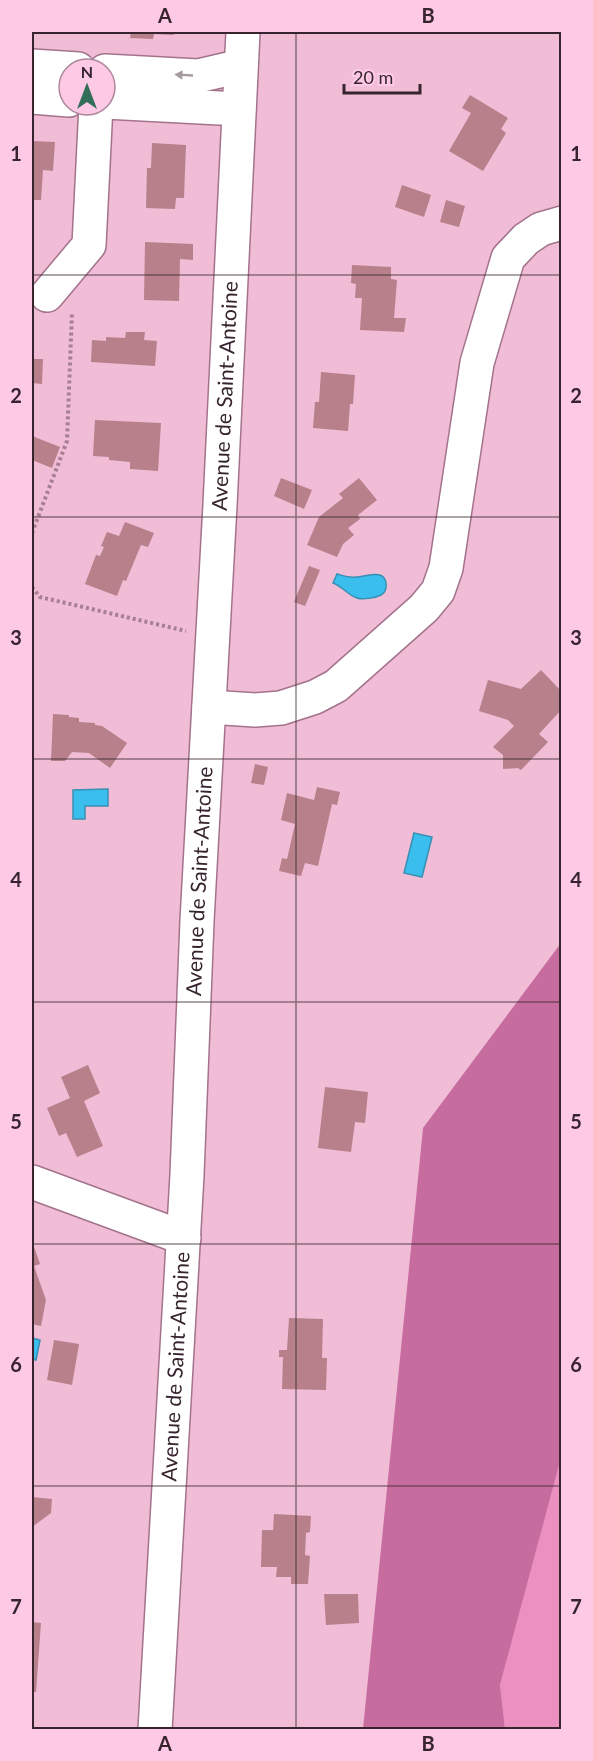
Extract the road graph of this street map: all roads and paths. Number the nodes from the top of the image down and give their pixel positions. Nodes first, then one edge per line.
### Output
1 (243, 32) edge
2 (32, 66) edge
3 (241, 66) junction
4 (57, 68) edge
5 (117, 72) edge
6 (32, 98) edge
7 (57, 99) edge
8 (117, 103) edge
9 (239, 109) junction
10 (95, 117) edge
11 (561, 223) edge
12 (53, 288) joint
13 (32, 533) edge
14 (32, 587) edge
15 (213, 637) junction
16 (209, 707) junction
17 (32, 1182) edge
18 (184, 1238) junction
19 (155, 1730) edge

1 - 3 street, Avenue de Saint-Antoine
2 - 4 street
3 -> 5 street
3 - 9 street, Avenue de Saint-Antoine
6 - 7 street
8 - 9 street
9 - 15 street, Avenue de Saint-Antoine
10 - 12 street
11 - 16 street
12 - 13 path
14 - 15 path
15 - 16 street, Avenue de Saint-Antoine
16 - 18 street, Avenue de Saint-Antoine
17 - 18 street
18 - 19 street, Avenue de Saint-Antoine

